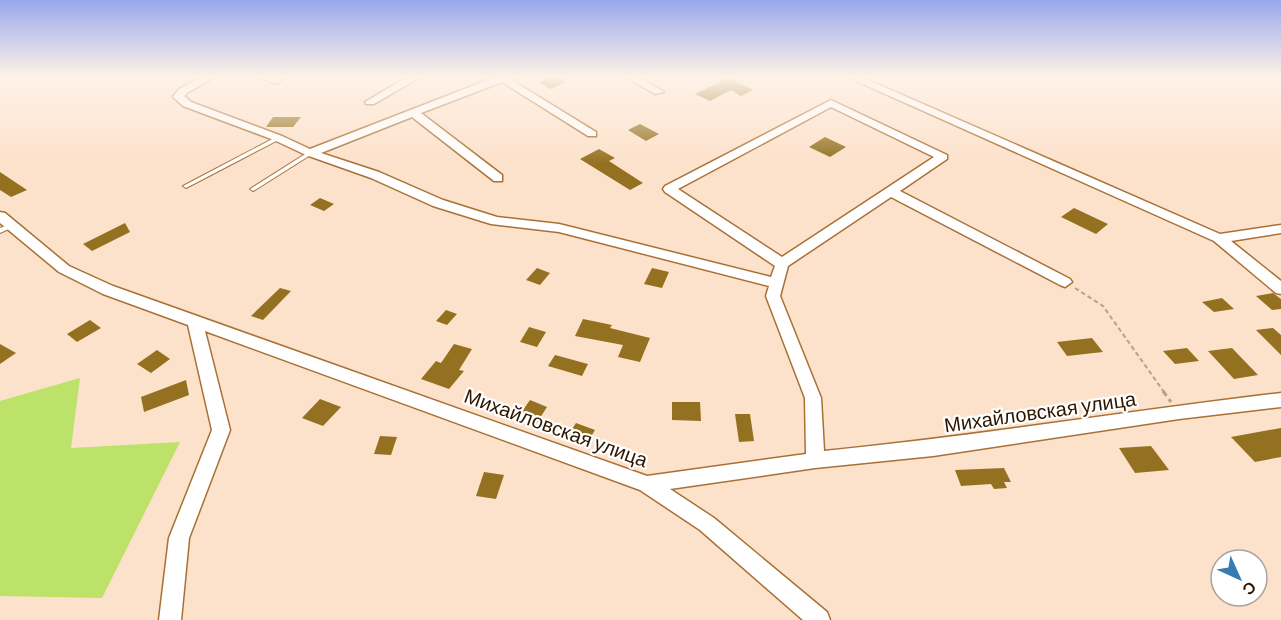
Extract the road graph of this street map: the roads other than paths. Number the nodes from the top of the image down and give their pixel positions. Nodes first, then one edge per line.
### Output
1 (190, 105) edge
2 (434, 105) edge
3 (548, 105) edge
4 (827, 105) edge
5 (835, 105) edge
6 (916, 105) edge
7 (414, 113) junction
8 (592, 134) dead end
9 (278, 138) junction
10 (310, 153) junction
11 (498, 178) dead end
12 (186, 186) dead end
13 (253, 189) dead end
14 (891, 192) junction
15 (4, 224) edge
16 (1281, 229) edge
17 (1219, 237) junction
18 (782, 264) junction
19 (1065, 282) road end
20 (777, 283) junction
21 (1281, 289) edge
22 (195, 321) junction
23 (1281, 400) edge
24 (815, 460) junction
25 (647, 484) junction
26 (170, 620) edge
27 (819, 620) edge

1 - 9 street
2 - 7 street
3 - 8 street
4 - 18 street
5 - 14 street
6 - 17 street
7 - 10 street
7 - 11 street
9 - 10 street
9 - 12 lane
10 - 13 lane
10 - 20 street
14 - 18 street
14 - 19 street
15 - 22 street, Михайловская улица
16 - 17 street
17 - 21 street
18 - 20 street
20 - 24 street
22 - 25 street, Михайловская улица
22 - 26 street
23 - 24 street, Михайловская улица
24 - 25 street, Михайловская улица
25 - 27 street

